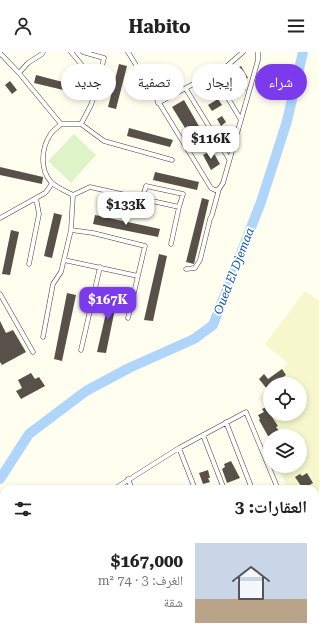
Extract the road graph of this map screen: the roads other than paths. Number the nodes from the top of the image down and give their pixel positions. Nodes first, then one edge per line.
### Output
1 (43, 52) edge
2 (72, 52) edge
3 (83, 52) edge
4 (128, 52) edge
5 (242, 52) edge
6 (258, 52) edge
7 (0, 53) edge
8 (80, 64) edge
9 (102, 64) edge
10 (229, 64) edge
11 (19, 73) junction
12 (192, 85) edge
13 (186, 89) junction
14 (93, 100) edge
15 (229, 100) edge
16 (158, 103) junction
17 (241, 120) junction
18 (61, 124) junction
19 (81, 124) junction
20 (229, 159) junction
21 (172, 160) dead end
22 (52, 183) junction
23 (219, 189) junction
24 (73, 195) junction
25 (36, 198) junction
26 (142, 199) junction
27 (179, 207) junction
28 (0, 218) edge
29 (71, 230) junction
30 (171, 244) dead end
31 (64, 260) junction
32 (29, 264) dead end
33 (100, 268) junction
34 (186, 269) dead end
35 (138, 276) junction
36 (0, 294) edge
37 (128, 318) dead end
38 (43, 337) dead end
39 (81, 350) dead end
40 (33, 352) dead end
41 (226, 422) junction
42 (202, 435) junction
43 (179, 448) junction
44 (128, 479) junction
45 (120, 485) edge
46 (130, 485) edge
47 (193, 485) edge
48 (222, 485) edge
49 (250, 485) edge
50 (276, 485) edge

1 - 11 street
2 - 8 street
3 - 9 street
4 - 16 street
5 - 10 street
6 - 17 street
7 - 11 street
11 - 18 street
12 - 13 street
13 - 16 street
13 - 20 street
14 - 19 street
15 - 17 street
16 - 23 street
17 - 20 street
18 - 19 street
18 - 22 street
19 - 21 street
20 - 23 street
22 - 24 street
22 - 25 street
23 - 34 street
24 - 26 street
24 - 29 street
25 - 28 street
25 - 32 street
26 - 27 street
26 - 27 street
27 - 30 street
29 - 31 street
29 - 35 street
31 - 33 street
31 - 38 street
33 - 35 street
33 - 39 street
35 - 37 street
36 - 40 street
41 - 42 street
41 - 49 street
41 - 50 street
42 - 43 street
42 - 48 street
43 - 44 street
43 - 47 street
44 - 45 street
44 - 46 street

